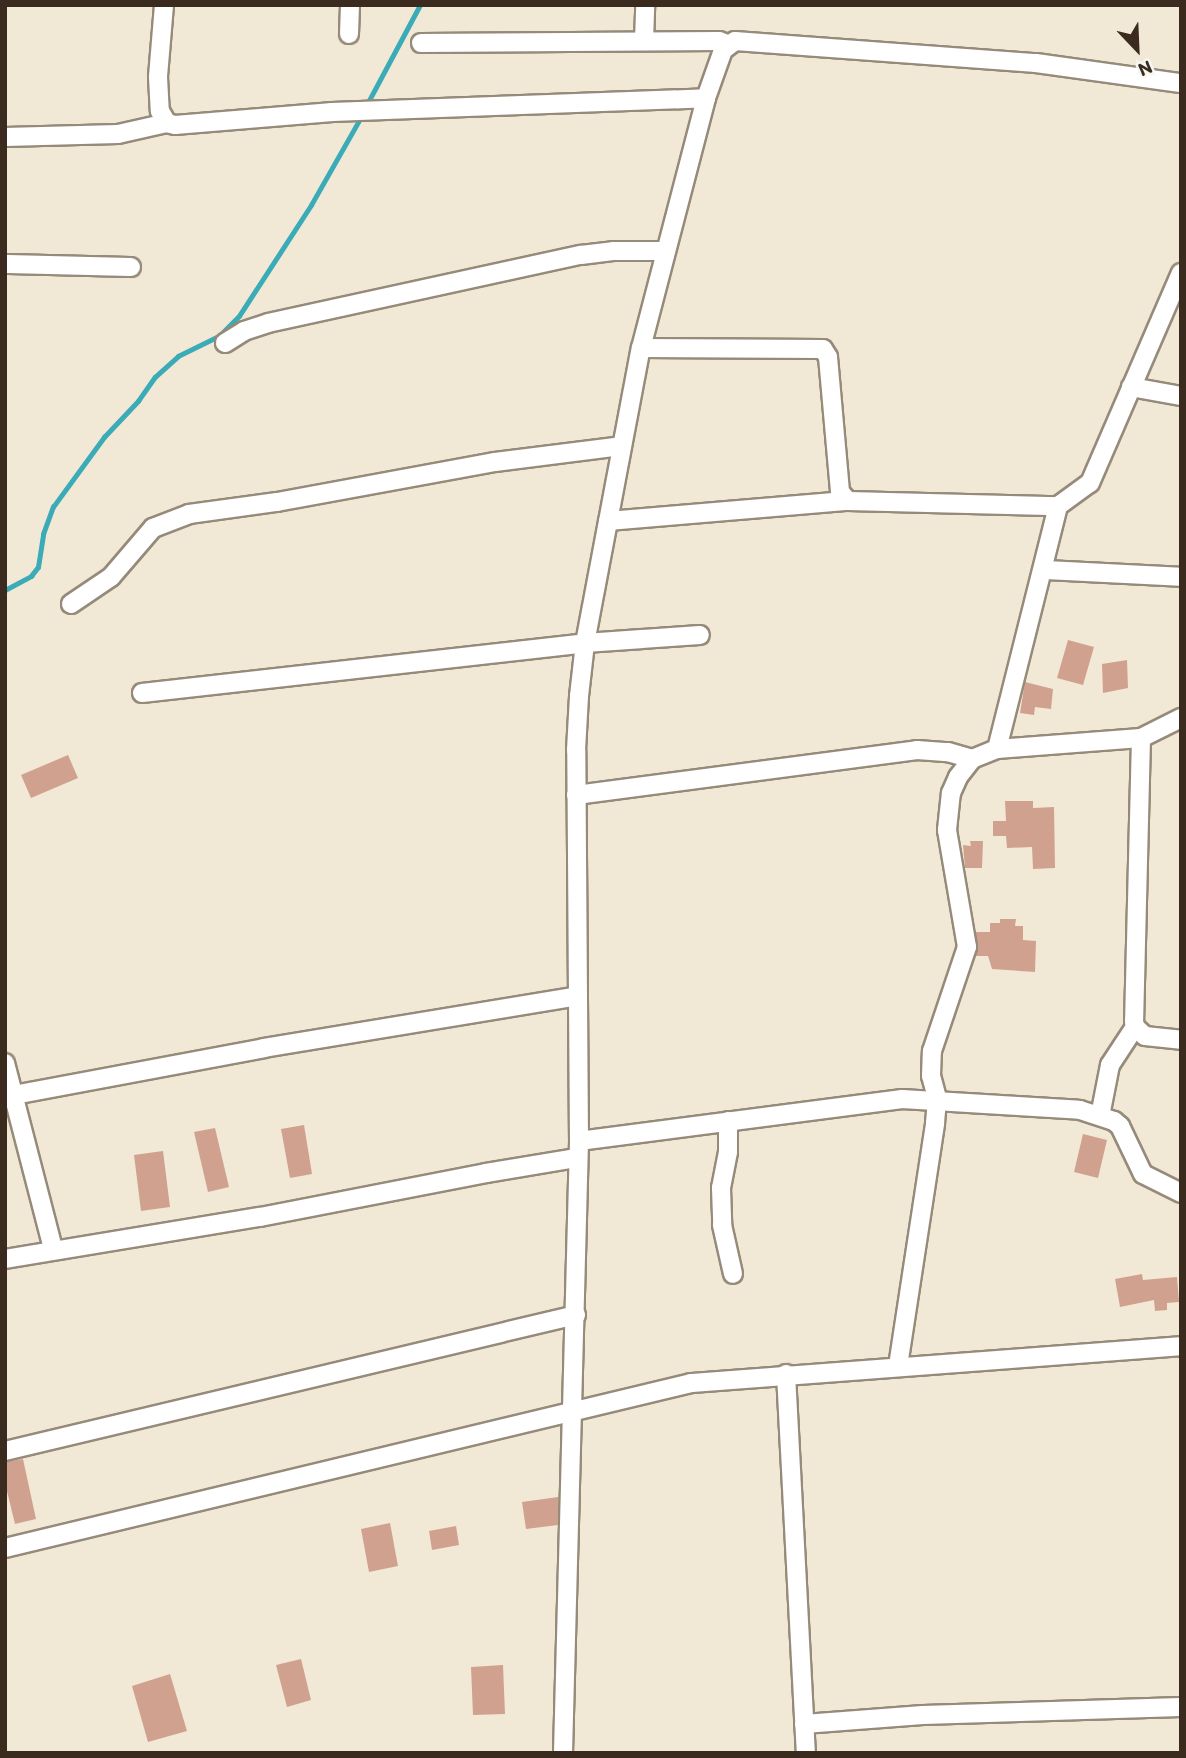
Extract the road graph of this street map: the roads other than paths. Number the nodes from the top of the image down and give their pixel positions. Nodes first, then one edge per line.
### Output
1 (163, 5) edge
2 (350, 5) edge
3 (645, 5) edge
4 (349, 34) dead end
5 (644, 41) junction
6 (421, 43) dead end
7 (727, 44) junction
8 (1181, 83) edge
9 (706, 98) junction
10 (167, 123) junction
11 (5, 137) edge
12 (665, 251) junction
13 (5, 264) edge
14 (131, 267) dead end
15 (1181, 273) edge
16 (225, 344) dead end
17 (641, 348) junction
18 (1131, 387) junction
19 (1181, 397) edge
20 (621, 446) junction
21 (848, 501) junction
22 (1058, 506) junction
23 (608, 521) junction
24 (1045, 570) junction
25 (1181, 578) edge
26 (71, 604) dead end
27 (700, 635) dead end
28 (584, 643) junction
29 (142, 693) dead end
30 (1181, 718) edge
31 (1141, 738) junction
32 (998, 749) junction
33 (972, 759) junction
34 (576, 795) junction
35 (577, 996) junction
36 (1135, 1027) junction
37 (1181, 1040) edge
38 (5, 1063) edge
39 (14, 1095) junction
40 (937, 1098) junction
41 (1100, 1116) junction
42 (728, 1121) junction
43 (578, 1150) junction
44 (1181, 1193) edge
45 (53, 1249) junction
46 (5, 1259) edge
47 (733, 1274) dead end
48 (576, 1315) junction
49 (1181, 1346) edge
50 (898, 1366) junction
51 (786, 1374) junction
52 (573, 1411) junction
53 (5, 1451) edge
54 (5, 1548) edge
55 (1181, 1707) edge
56 (804, 1724) junction
57 (563, 1753) edge
58 (806, 1753) edge

1 - 10 street
2 - 4 street
3 - 5 street
5 - 6 street
5 - 7 street
7 - 8 street
7 - 9 street
9 - 10 street
9 - 12 street
10 - 11 street
12 - 16 street
12 - 17 street
13 - 14 street
15 - 18 street
17 - 20 street
17 - 21 street
18 - 19 street
18 - 22 street
20 - 23 street
20 - 26 street
21 - 22 street
21 - 23 street
22 - 24 street
23 - 28 street
24 - 25 street
24 - 32 street
27 - 28 street
28 - 29 street
28 - 34 street
30 - 31 street
31 - 32 street
31 - 36 street
32 - 33 street
33 - 34 street
33 - 40 street
34 - 35 street
35 - 39 street
35 - 43 street
36 - 37 street
36 - 41 street
38 - 39 street
39 - 45 street
40 - 41 street
40 - 42 street
40 - 50 street
41 - 44 street
42 - 43 street
42 - 47 street
43 - 45 street
43 - 48 street
45 - 46 street
48 - 52 street
48 - 53 street
49 - 50 street
50 - 51 street
51 - 52 street
51 - 56 street
52 - 54 street
52 - 57 street
55 - 56 street
56 - 58 street

